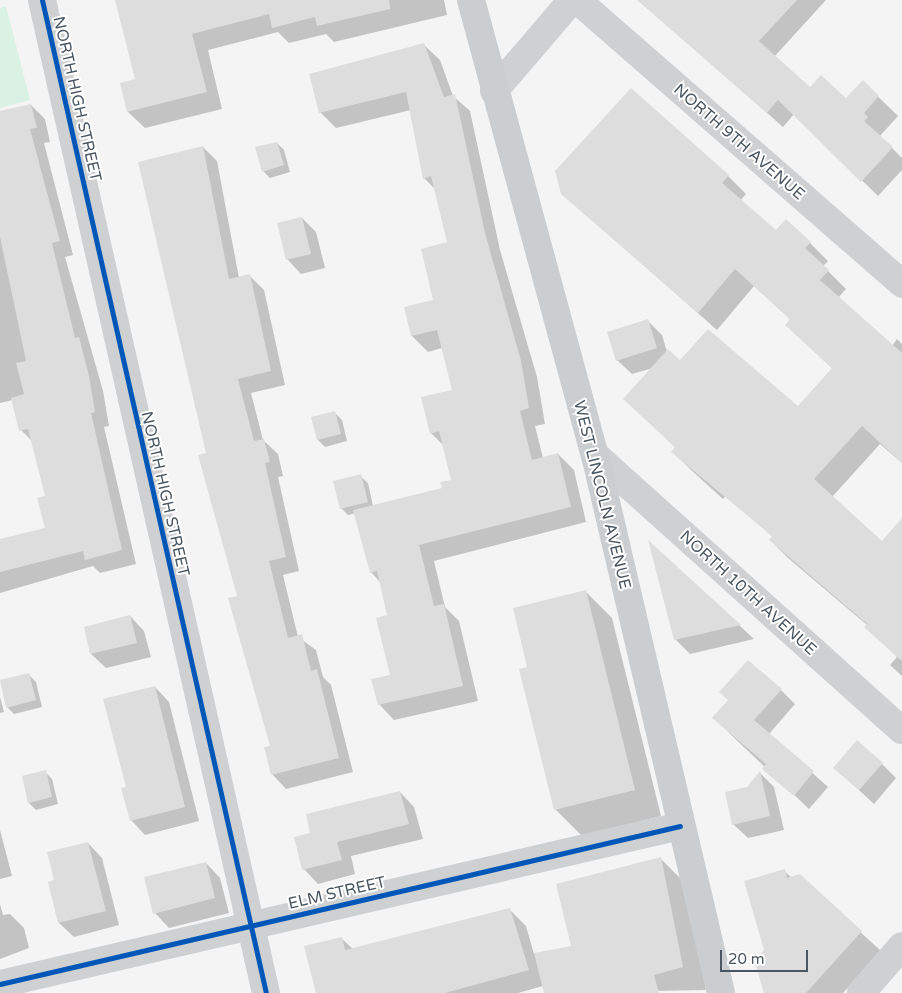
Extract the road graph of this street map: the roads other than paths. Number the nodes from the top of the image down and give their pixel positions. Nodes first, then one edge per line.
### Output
1 (42, 0) edge
2 (471, 0) edge
3 (572, 0) edge
4 (577, 0) edge
5 (494, 91) junction
6 (902, 284) edge
7 (594, 455) junction
8 (902, 730) edge
9 (680, 826) junction
10 (249, 926) junction
11 (902, 946) edge
12 (0, 984) edge
13 (266, 993) edge
14 (721, 993) edge
15 (861, 993) edge

1 - 10 street, NORTH HIGH STREET
2 - 5 main road, WEST LINCOLN AVENUE
3 - 5 street
4 - 6 street, NORTH 9TH AVENUE
5 - 7 main road, WEST LINCOLN AVENUE
7 - 8 street, NORTH 10TH AVENUE
7 - 9 main road, WEST LINCOLN AVENUE
9 - 10 street, ELM STREET
9 - 14 main road, WEST LINCOLN AVENUE
10 - 12 street, ELM STREET
10 - 13 street, NORTH HIGH STREET
11 - 15 street

